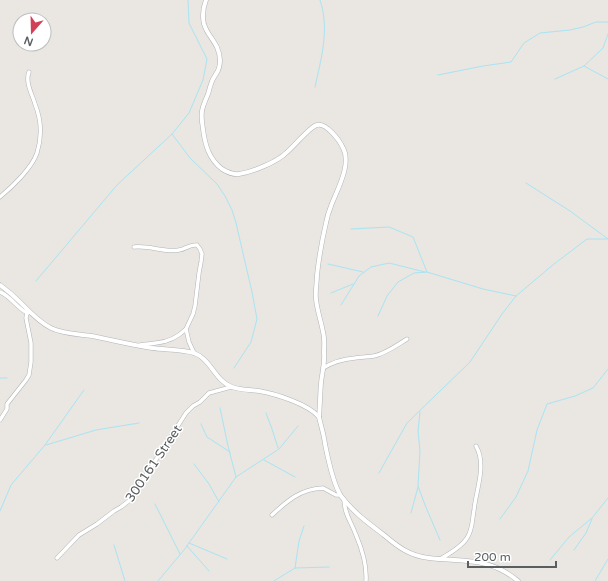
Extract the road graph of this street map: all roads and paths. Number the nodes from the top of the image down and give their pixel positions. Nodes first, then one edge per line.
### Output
1 (206, 0) edge
2 (29, 72) dead end
3 (0, 197) edge
4 (134, 247) dead end
5 (0, 285) edge
6 (0, 292) edge
7 (28, 312) junction
8 (186, 329) junction
9 (407, 339) dead end
10 (140, 345) junction
11 (194, 353) junction
12 (323, 368) junction
13 (231, 387) junction
14 (319, 417) junction
15 (0, 420) edge
16 (476, 446) dead end
17 (340, 495) junction
18 (344, 500) junction
19 (272, 515) dead end
20 (57, 558) dead end
21 (440, 559) junction
22 (366, 581) edge
23 (518, 581) edge

1 - 12 street
2 - 3 street
4 - 8 street
5 - 7 street
6 - 7 street
7 - 10 street
7 - 15 street
8 - 10 street
8 - 11 street
9 - 12 street
10 - 11 street
11 - 13 street
12 - 14 street
13 - 14 street
13 - 20 street, 300161 Street
14 - 17 street
16 - 21 street
17 - 18 street
17 - 19 street
18 - 21 street
18 - 22 street
21 - 23 street

